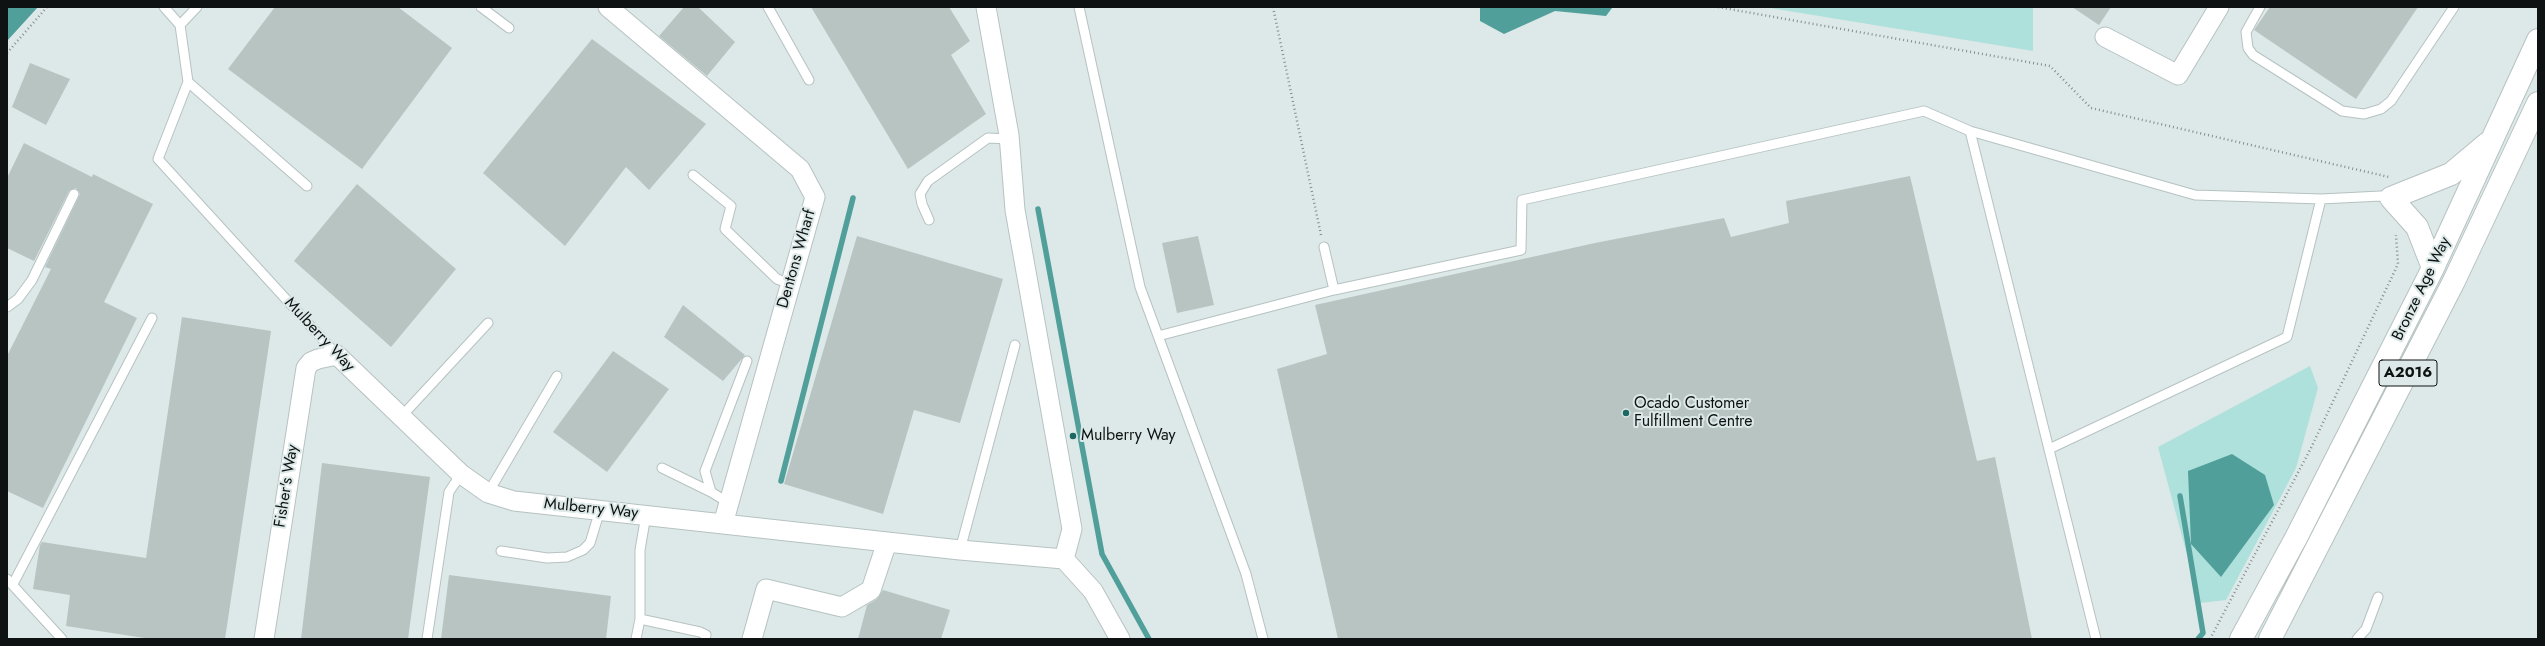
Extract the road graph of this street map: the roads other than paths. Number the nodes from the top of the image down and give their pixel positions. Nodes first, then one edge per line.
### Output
1 (164, 7) edge
2 (197, 7) edge
3 (481, 7) edge
4 (608, 7) edge
5 (768, 7) edge
6 (986, 7) edge
7 (1079, 7) edge
8 (2219, 7) edge
9 (2260, 7) edge
10 (2454, 7) edge
11 (180, 25) junction
12 (509, 28) dead end
13 (2105, 37) dead end
14 (2538, 40) edge
15 (809, 80) dead end
16 (188, 82) junction
17 (2538, 102) edge
18 (1970, 131) junction
19 (1009, 139) junction
20 (2492, 140) junction
21 (693, 175) dead end
22 (307, 186) dead end
23 (2392, 188) junction
24 (74, 194) dead end
25 (2321, 199) junction
26 (929, 220) dead end
27 (1324, 247) road end
28 (2433, 268) junction
29 (790, 284) junction
30 (1334, 290) junction
31 (7, 307) edge
32 (152, 318) dead end
33 (488, 323) dead end
34 (1158, 336) junction
35 (1015, 345) dead end
36 (337, 355) junction
37 (747, 361) dead end
38 (557, 376) dead end
39 (400, 418) junction
40 (2049, 449) junction
41 (662, 468) dead end
42 (461, 474) junction
43 (711, 492) junction
44 (488, 493) junction
45 (729, 503) junction
46 (600, 510) junction
47 (646, 515) junction
48 (723, 524) junction
49 (887, 542) junction
50 (960, 550) junction
51 (501, 551) dead end
52 (1064, 559) junction
53 (10, 582) edge
54 (2378, 597) dead end
55 (640, 619) junction
56 (58, 637) edge
57 (264, 639) edge
58 (427, 639) edge
59 (636, 639) edge
60 (705, 639) edge
61 (752, 639) edge
62 (1120, 639) edge
63 (1263, 639) edge
64 (2096, 639) edge
65 (2241, 639) edge
66 (2270, 639) edge
67 (2357, 639) edge

1 - 11 lane
2 - 11 lane
3 - 12 lane
4 - 29 street, Dentons Wharf
5 - 15 lane
6 - 19 street
7 - 34 lane
8 - 13 street
9 - 10 lane
11 - 16 lane
14 - 20 main road, Bronze Age Way / A2016
16 - 22 lane
16 - 36 lane, Mulberry Way
17 - 66 main road, Bronze Age Way / A2016
18 - 25 lane
18 - 30 lane
18 - 40 lane
19 - 26 lane
19 - 52 street
20 - 23 main road
20 - 28 main road, Bronze Age Way / A2016
21 - 29 lane
23 - 25 lane
23 - 28 main road
24 - 31 lane
25 - 40 lane
27 - 30 lane
28 - 65 main road, Bronze Age Way / A2016
29 - 45 street, Dentons Wharf
30 - 34 lane
32 - 53 lane
33 - 39 lane
34 - 63 lane
35 - 50 lane
36 - 39 street, Mulberry Way
36 - 57 street, Fisher's Way
37 - 43 lane
38 - 44 lane
39 - 42 street, Mulberry Way
40 - 64 lane
41 - 43 lane
42 - 44 street, Mulberry Way
42 - 58 lane
43 - 45 lane
44 - 46 street, Mulberry Way
45 - 48 street, Dentons Wharf
46 - 47 street, Mulberry Way
46 - 51 lane
47 - 48 street, Mulberry Way
47 - 55 lane
48 - 49 street, Mulberry Way
49 - 50 street, Mulberry Way
49 - 61 street
50 - 52 street, Mulberry Way
52 - 62 street
53 - 56 lane
54 - 67 lane
55 - 59 lane
55 - 60 lane

